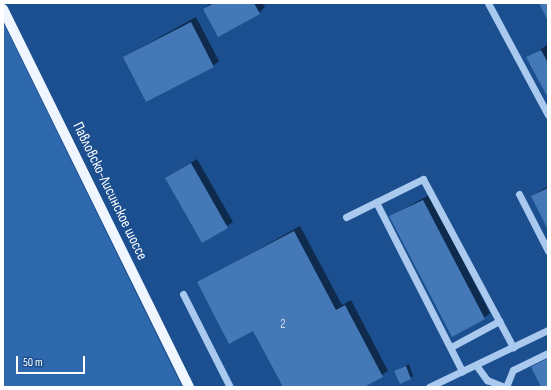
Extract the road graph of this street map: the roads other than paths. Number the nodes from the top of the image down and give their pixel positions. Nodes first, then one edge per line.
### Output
1 (488, 3) edge
2 (3, 9) edge
3 (548, 116) edge
4 (519, 194) dead end
5 (376, 202) junction
6 (346, 217) dead end
7 (548, 251) edge
8 (184, 294) dead end
9 (499, 321) junction
10 (548, 330) edge
11 (451, 347) junction
12 (513, 347) junction
13 (548, 353) edge
14 (476, 365) junction
15 (462, 371) junction
16 (445, 384) edge
17 (189, 387) edge
18 (230, 387) edge
19 (429, 387) edge
20 (505, 387) edge

1 - 3 lane
2 - 17 main road, Павловско-Лисинское шоссе
4 - 7 lane
5 - 6 lane
5 - 9 lane
5 - 11 lane
8 - 18 lane
9 - 11 lane
9 - 12 lane
10 - 12 lane
11 - 15 lane
12 - 14 lane
13 - 20 lane
14 - 15 lane
14 - 20 lane
15 - 16 lane
16 - 19 lane

